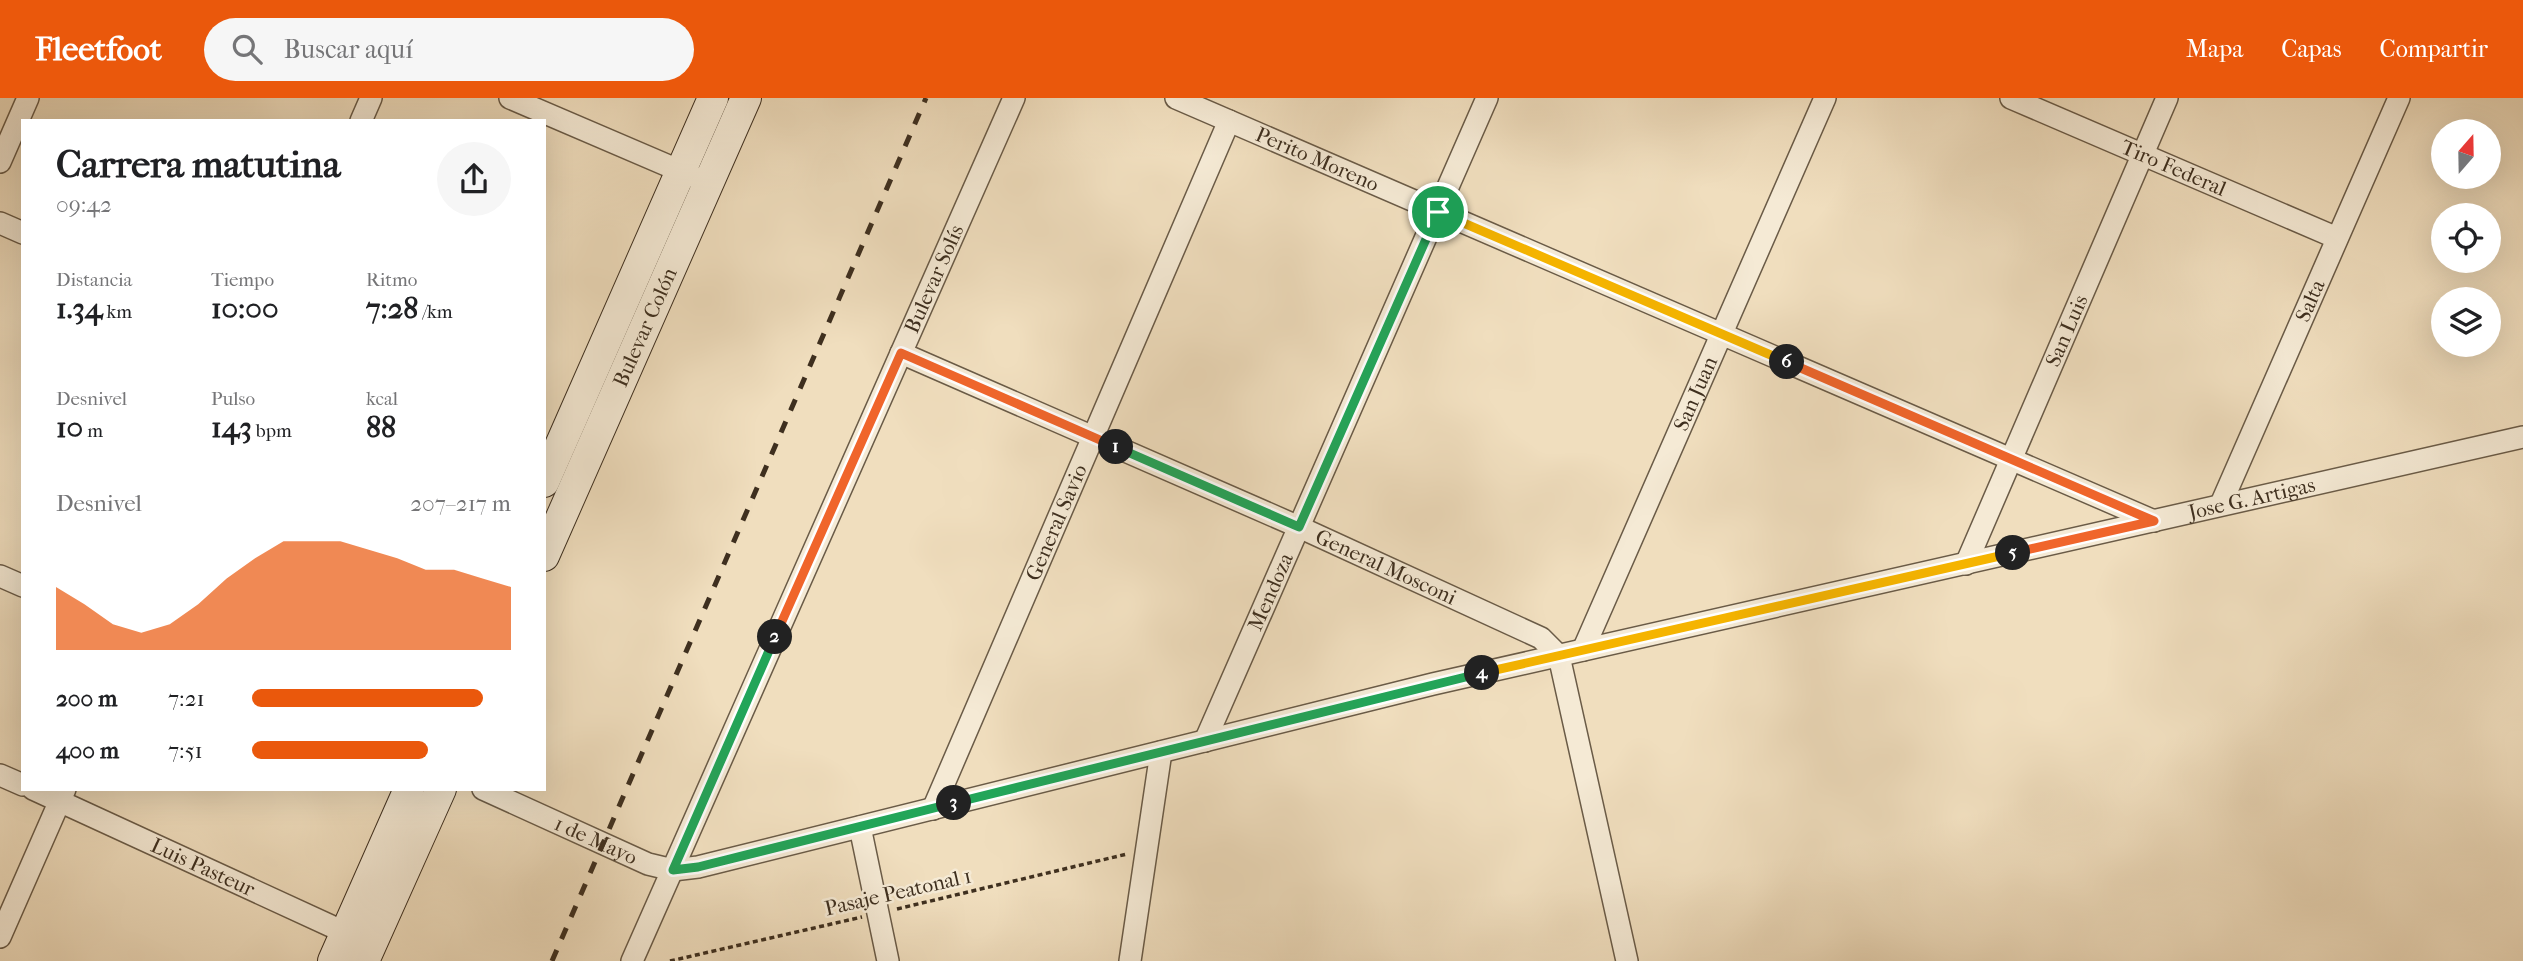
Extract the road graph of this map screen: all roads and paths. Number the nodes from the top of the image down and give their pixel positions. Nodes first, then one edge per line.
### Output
1 (28, 98) edge
2 (371, 98) edge
3 (510, 98) edge
4 (713, 98) edge
5 (746, 98) edge
6 (1014, 98) edge
7 (1175, 98) edge
8 (1487, 98) edge
9 (1825, 98) edge
10 (2011, 98) edge
11 (2167, 98) edge
12 (2399, 98) edge
13 (545, 105) edge
14 (362, 119) edge
15 (1229, 121) junction
16 (2142, 156) junction
17 (0, 162) edge
18 (681, 171) junction
19 (708, 183) junction
20 (1438, 212) junction
21 (0, 223) edge
22 (21, 232) edge
23 (2337, 238) junction
24 (1722, 334) junction
25 (901, 353) junction
26 (1093, 437) junction
27 (2523, 437) edge
28 (2012, 459) junction
29 (546, 472) edge
30 (578, 479) junction
31 (2221, 504) junction
32 (2154, 521) junction
33 (1299, 527) junction
34 (546, 551) edge
35 (1966, 564) junction
36 (0, 576) edge
37 (21, 585) edge
38 (1583, 650) junction
39 (1559, 656) junction
40 (1205, 741) junction
41 (1161, 752) junction
42 (0, 775) edge
43 (21, 784) edge
44 (43, 791) edge
45 (408, 791) edge
46 (440, 791) edge
47 (488, 791) edge
48 (63, 795) edge
49 (933, 809) junction
50 (860, 827) junction
51 (1133, 852) dead end
52 (673, 870) junction
53 (878, 913) junction
54 (0, 937) edge
55 (360, 946) edge
56 (333, 961) edge
57 (632, 961) edge
58 (670, 961) edge
59 (888, 961) edge
60 (1130, 961) edge
61 (1627, 961) edge

1 - 17 street
2 - 14 street
3 - 13 street
4 - 18 main road, Bulevar Colón
5 - 19 main road, Bulevar Colón
6 - 25 street, Bulevar Solís
7 - 15 street, Perito Moreno
8 - 20 street, Mendoza
9 - 24 street, San Juan
10 - 16 street, Tiro Federal
11 - 16 street, San Luis
12 - 23 street, Salta
13 - 18 street
15 - 20 street, Perito Moreno
15 - 26 street, General Savio
16 - 23 street, Tiro Federal
16 - 28 street, San Luis
18 - 19 street
18 - 29 main road, Bulevar Colón
19 - 30 main road, Bulevar Colón
20 - 24 street, Perito Moreno
20 - 33 street, Mendoza
21 - 22 street
23 - 31 street, Salta
24 - 28 street, Perito Moreno
24 - 38 street, San Juan
25 - 26 street, General Mosconi
25 - 52 street, Bulevar Solís
26 - 33 street, General Mosconi
26 - 49 street, General Savio
27 - 31 street, Jose G. Artigas
28 - 32 street, Perito Moreno
28 - 35 street, San Luis
29 - 30 street
30 - 34 main road, Bulevar Colón
31 - 32 street, Jose G. Artigas
32 - 35 street, Jose G. Artigas
33 - 39 street, General Mosconi
33 - 40 street, Mendoza
35 - 38 street, Jose G. Artigas
36 - 37 street
38 - 39 street, Jose G. Artigas
39 - 40 street, Jose G. Artigas
39 - 61 street
40 - 41 street, Jose G. Artigas
41 - 49 street, Jose G. Artigas
41 - 60 street
42 - 43 street
44 - 48 street, Luis Pasteur
45 - 55 main road
46 - 55 main road
47 - 52 street, 1 de Mayo
48 - 54 street
48 - 55 street, Luis Pasteur
49 - 50 street, Jose G. Artigas
50 - 52 street, Jose G. Artigas
50 - 53 street
51 - 53 path, Pasaje Peatonal 1
52 - 57 street, Bulevar Solís
53 - 58 path, Pasaje Peatonal 1
53 - 59 street
55 - 56 main road

